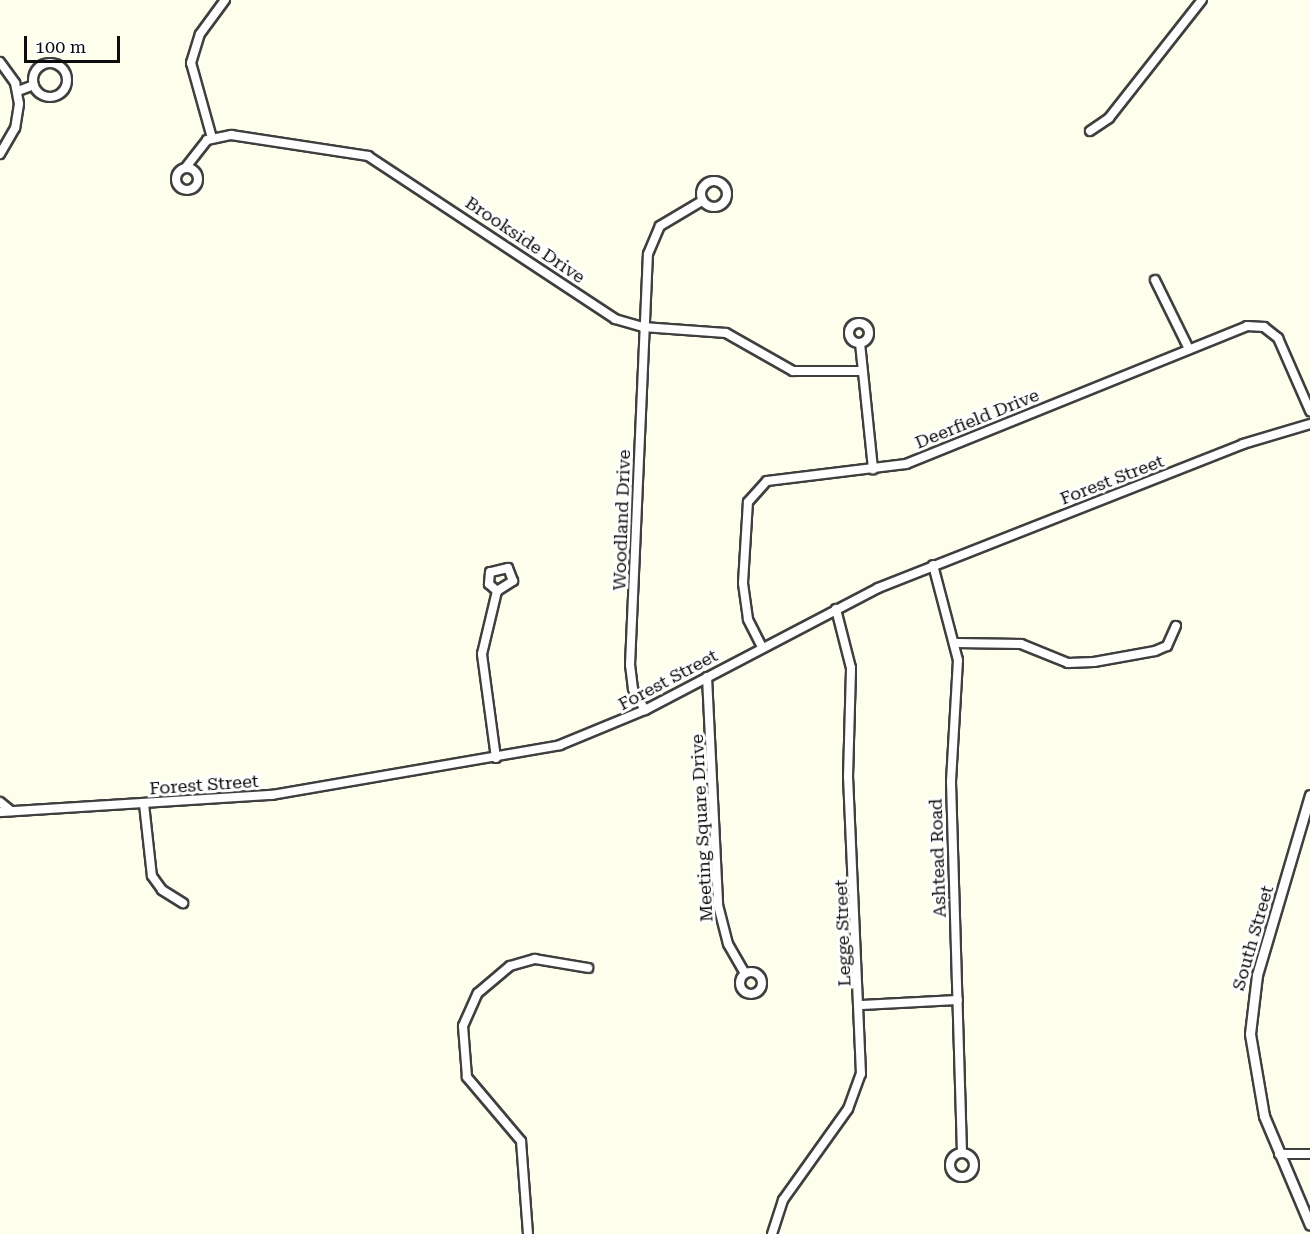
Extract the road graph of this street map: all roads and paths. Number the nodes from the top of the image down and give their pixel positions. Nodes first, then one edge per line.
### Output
1 (225, 0) edge
2 (1202, 0) edge
3 (0, 62) edge
4 (34, 85) junction
5 (18, 91) junction
6 (1090, 132) dead end
7 (212, 138) junction
8 (0, 154) edge
9 (186, 167) dead end
10 (702, 201) dead end
11 (1155, 280) dead end
12 (643, 327) junction
13 (860, 344) dead end
14 (1189, 349) junction
15 (861, 371) junction
16 (1310, 411) edge
17 (1310, 424) edge
18 (873, 469) junction
19 (933, 565) junction
20 (497, 591) dead end
21 (836, 609) junction
22 (1176, 626) dead end
23 (957, 644) junction
24 (762, 647) junction
25 (707, 677) junction
26 (645, 710) junction
27 (496, 758) junction
28 (1310, 795) edge
29 (0, 802) edge
30 (144, 804) junction
31 (10, 811) junction
32 (0, 812) edge
33 (183, 903) dead end
34 (588, 968) dead end
35 (745, 973) dead end
36 (957, 1000) junction
37 (861, 1005) junction
38 (962, 1153) dead end
39 (1279, 1154) junction
40 (1310, 1154) edge
41 (1310, 1225) edge
42 (528, 1234) edge
43 (772, 1234) edge

1 - 7 street
2 - 6 street
3 - 5 street
4 - 4 street
4 - 5 street
5 - 8 street
7 - 9 street
7 - 12 street, Brookside Drive
10 - 12 street, Woodland Drive
11 - 14 street
12 - 15 street, Brookside Drive
12 - 26 street, Woodland Drive
13 - 15 street
14 - 16 street, Deerfield Drive
14 - 18 street, Deerfield Drive
15 - 18 street
17 - 19 street, Forest Street
18 - 24 street, Deerfield Drive
19 - 21 street, Forest Street
19 - 23 street, Ashtead Road
20 - 27 street
21 - 24 street, Forest Street
21 - 37 street, Legge Street
22 - 23 street
23 - 36 street, Ashtead Road
24 - 25 street, Forest Street
25 - 26 street, Forest Street
25 - 35 street, Meeting Square Drive
26 - 27 street, Forest Street
27 - 30 street, Forest Street
28 - 39 street, South Street
29 - 31 street
30 - 31 street, Forest Street
30 - 33 street
31 - 32 street, Forest Street
34 - 42 street
36 - 37 street
36 - 38 street, Ashtead Road
37 - 43 street, Legge Street
39 - 40 street
39 - 41 street, South Street

